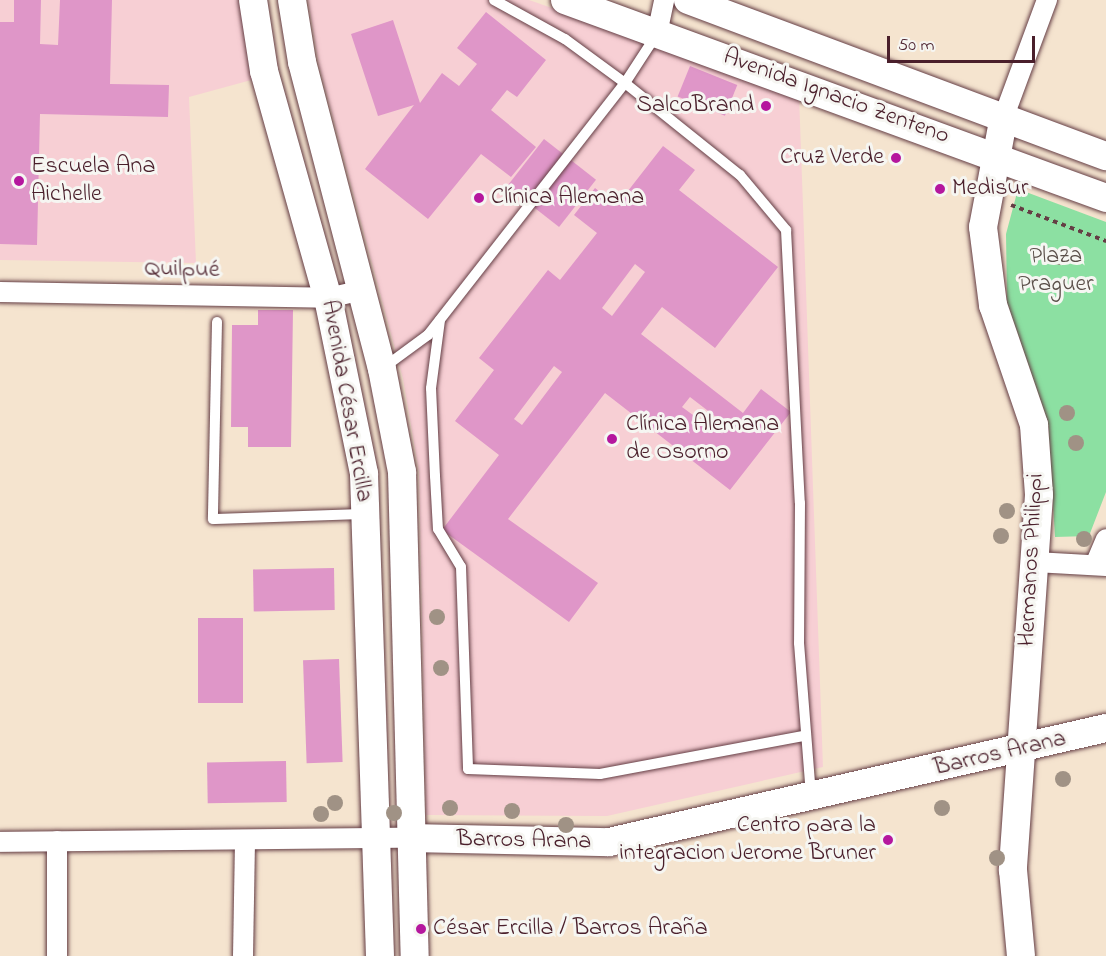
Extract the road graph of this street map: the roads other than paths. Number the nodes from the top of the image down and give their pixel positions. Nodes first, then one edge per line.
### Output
1 (253, 0) edge
2 (292, 0) edge
3 (494, 0) edge
4 (565, 0) edge
5 (664, 0) edge
6 (687, 0) edge
7 (1047, 0) edge
8 (780, 33) junction
9 (657, 34) junction
10 (767, 72) junction
11 (625, 83) junction
12 (1004, 116) junction
13 (995, 154) junction
14 (1106, 156) edge
15 (1106, 198) edge
16 (362, 290) junction
17 (0, 292) edge
18 (328, 298) junction
19 (440, 320) junction
20 (217, 322) dead end
21 (382, 369) junction
22 (367, 514) junction
23 (1106, 539) edge
24 (1035, 562) junction
25 (1101, 566) edge
26 (1106, 728) edge
27 (804, 736) junction
28 (1020, 750) junction
29 (811, 796) junction
30 (412, 838) junction
31 (378, 839) junction
32 (245, 840) junction
33 (0, 842) edge
34 (57, 842) junction
35 (57, 956) edge
36 (243, 956) edge
37 (380, 956) edge
38 (415, 956) edge
39 (1021, 956) edge

1 - 18 main road, Avenida César Ercilla
2 - 16 main road, Avenida César Ercilla
3 - 11 lane
4 - 9 main road, Avenida Ignacio Zenteno
5 - 9 street
6 - 8 main road, Avenida Ignacio Zenteno
7 - 12 street, Hermanos Philippi
8 - 10 main road
8 - 12 main road, Avenida Ignacio Zenteno
9 - 10 main road, Avenida Ignacio Zenteno
9 - 11 lane
10 - 13 main road, Avenida Ignacio Zenteno
11 - 19 lane
11 - 27 lane
12 - 13 main road, Hermanos Philippi
12 - 14 main road, Avenida Ignacio Zenteno
13 - 15 main road, Avenida Ignacio Zenteno
13 - 24 main road, Hermanos Philippi
16 - 18 street, Quilpué
16 - 21 main road, Avenida César Ercilla
17 - 18 street, Quilpué
18 - 22 main road, Avenida César Ercilla
19 - 21 lane
19 - 27 lane
20 - 22 lane
21 - 30 main road, Avenida César Ercilla
22 - 31 main road, Avenida César Ercilla
23 - 25 street
24 - 25 street
24 - 28 main road, Hermanos Philippi
26 - 28 main road, Barros Arana
27 - 29 lane
28 - 29 main road, Barros Arana
28 - 39 main road, Hermanos Philippi
29 - 30 main road, Barros Arana
30 - 31 street, Barros Arana
30 - 38 main road, Avenida César Ercilla
31 - 32 street, Barros Arana
31 - 37 main road, Avenida César Ercilla
32 - 34 street, Barros Arana
32 - 36 street
33 - 34 street, Barros Arana
34 - 35 street

